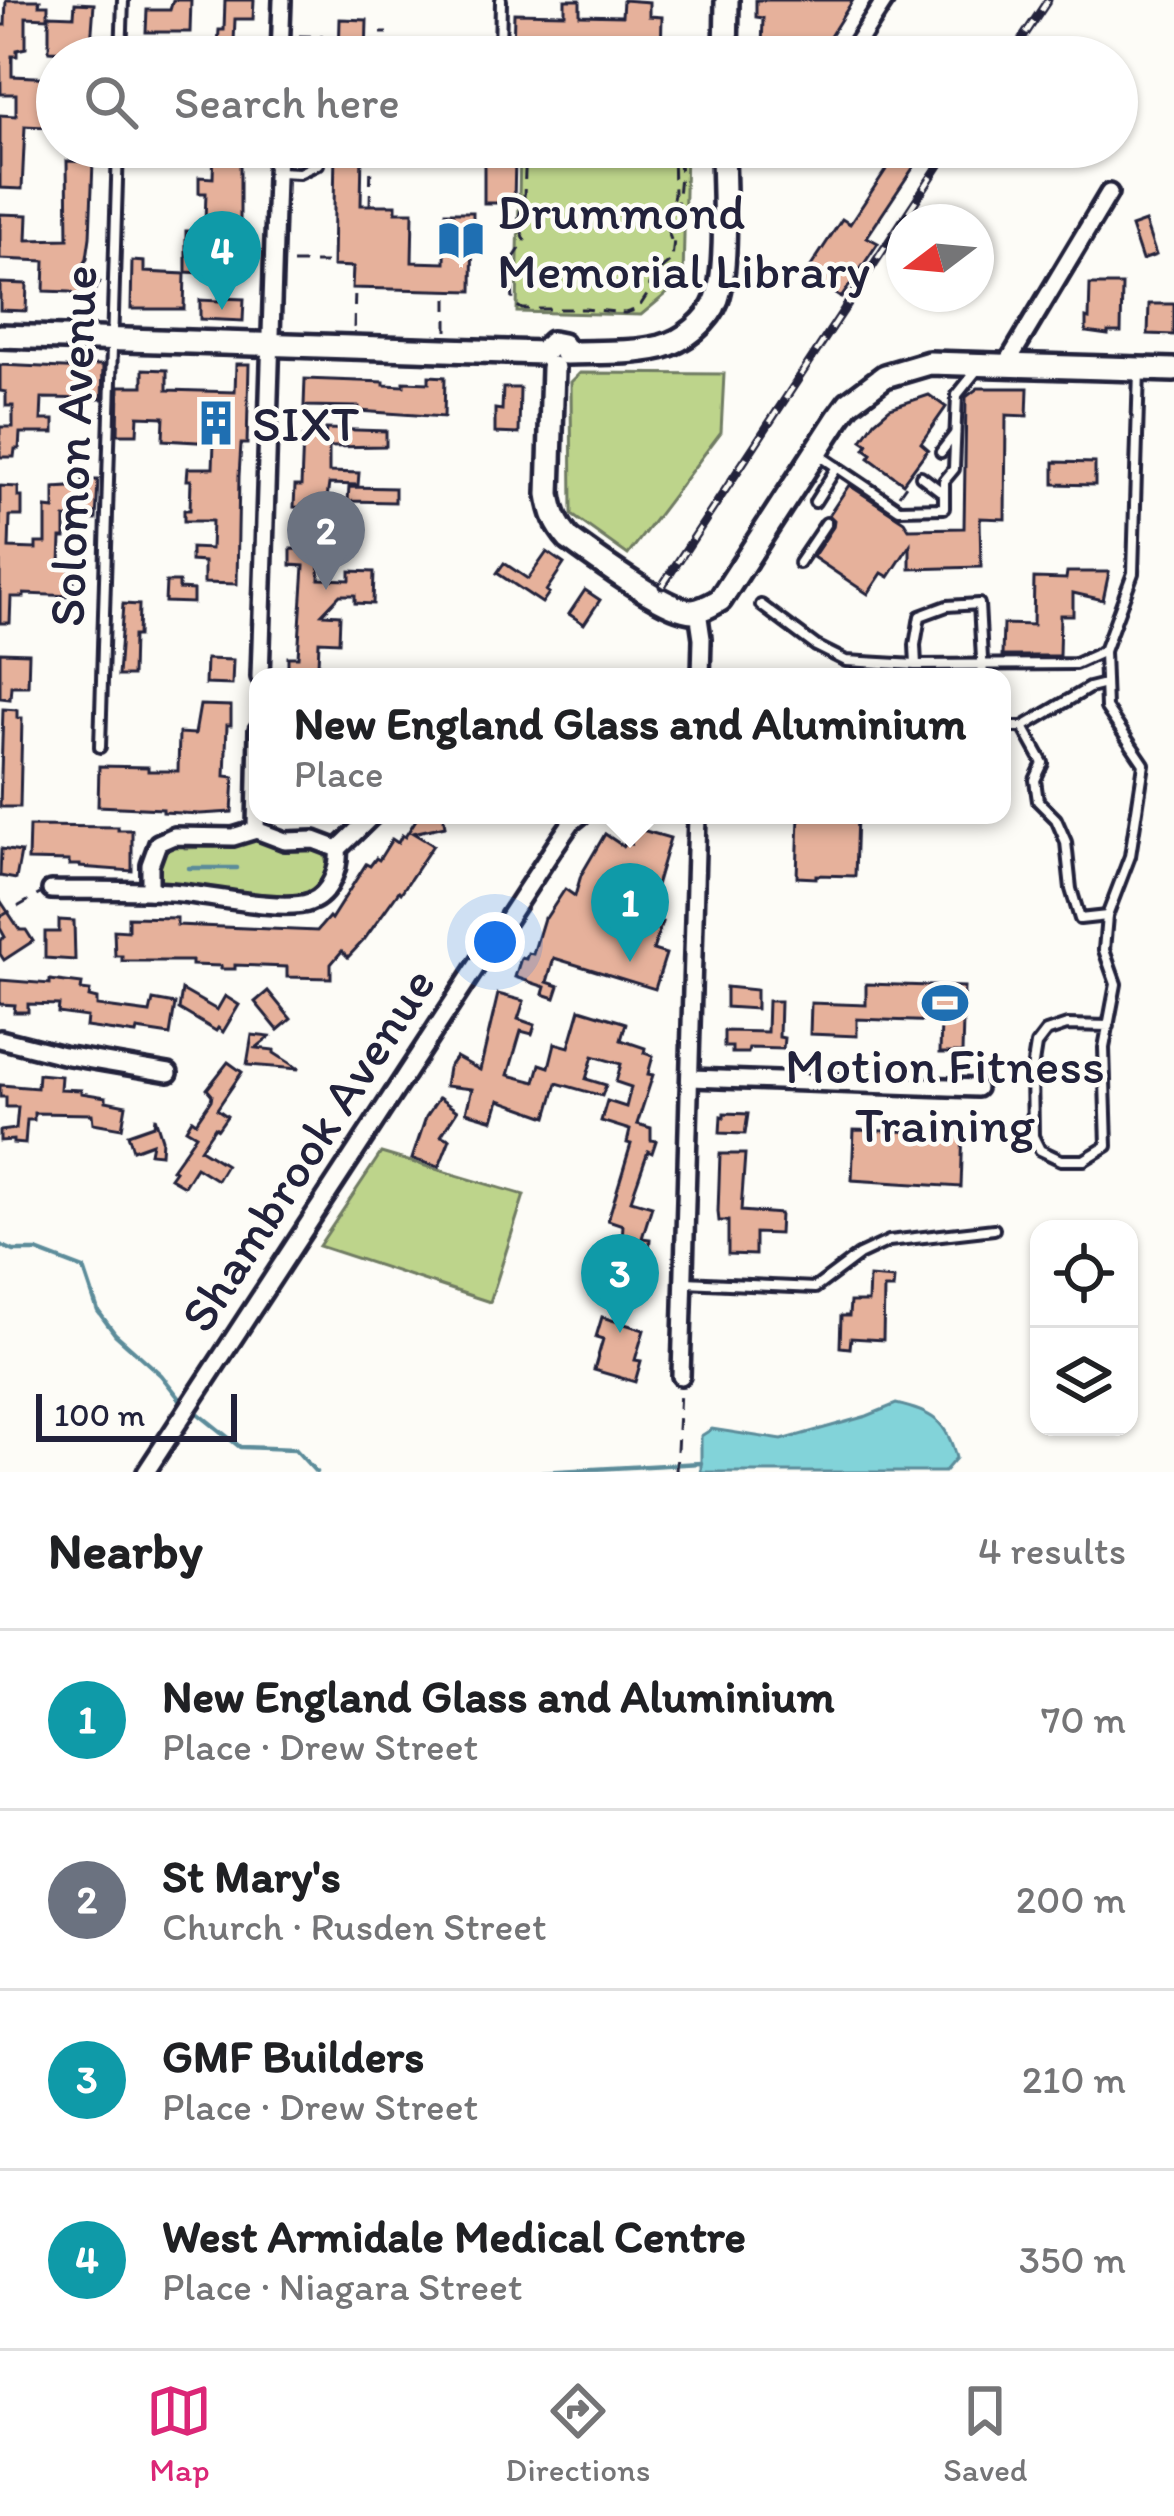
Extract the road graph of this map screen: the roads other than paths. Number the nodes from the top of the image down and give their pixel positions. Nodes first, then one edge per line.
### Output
1 (123, 0) edge
2 (282, 0) edge
3 (501, 0) edge
4 (727, 0) edge
5 (885, 0) edge
6 (122, 36) edge
7 (281, 36) edge
8 (500, 36) edge
9 (726, 36) edge
10 (862, 36) edge
11 (117, 168) edge
12 (277, 168) edge
13 (310, 168) edge
14 (723, 168) edge
15 (277, 172) junction
16 (1109, 193) dead end
17 (0, 336) edge
18 (111, 339) junction
19 (271, 343) junction
20 (554, 358) junction
21 (982, 364) junction
22 (1006, 365) junction
23 (1139, 369) junction
24 (1174, 370) edge
25 (955, 434) junction
26 (941, 452) dead end
27 (816, 453) junction
28 (837, 467) junction
29 (921, 476) dead end
30 (944, 493) junction
31 (815, 502) dead end
32 (826, 523) dead end
33 (799, 563) dead end
34 (760, 605) dead end
35 (698, 611) junction
36 (1104, 651) junction
37 (983, 664) junction
38 (916, 665) junction
39 (260, 668) edge
40 (700, 668) edge
41 (983, 668) edge
42 (1106, 684) junction
43 (1011, 727) edge
44 (1023, 727) junction
45 (100, 747) dead end
46 (256, 824) edge
47 (364, 824) edge
48 (571, 824) edge
49 (697, 824) edge
50 (256, 830) junction
51 (338, 849) junction
52 (150, 891) junction
53 (43, 893) road end
54 (1107, 916) junction
55 (1109, 1026) junction
56 (0, 1039) edge
57 (169, 1073) dead end
58 (691, 1078) junction
59 (977, 1088) dead end
60 (994, 1229) dead end
61 (684, 1282) junction
62 (680, 1376) road end
63 (146, 1472) edge

1 - 6 lane
2 - 7 street
3 - 8 lane
4 - 9 street
5 - 10 street
11 - 18 lane, Solomon Avenue
12 - 15 street
13 - 15 lane
14 - 20 street
15 - 19 street
16 - 22 street
17 - 18 street
18 - 19 street
18 - 45 lane, Solomon Avenue
19 - 20 street
19 - 39 street
20 - 35 street
21 - 22 street
21 - 25 lane
21 - 27 street
22 - 23 street
23 - 24 street
23 - 36 lane
25 - 26 lane
25 - 30 lane
27 - 28 lane
27 - 35 street
28 - 30 lane
28 - 31 lane
29 - 30 lane
32 - 33 lane
34 - 38 lane
35 - 40 street
36 - 37 lane
36 - 42 lane
37 - 38 lane
37 - 38 lane
37 - 41 lane
42 - 44 lane
42 - 54 lane
43 - 44 lane
44 - 54 lane
46 - 50 street
47 - 51 street
48 - 63 street, Shambrook Avenue
49 - 58 street
50 - 51 street
50 - 52 street
51 - 52 street
52 - 53 street
54 - 55 lane
55 - 55 lane
56 - 57 street
58 - 59 street
58 - 61 street
60 - 61 lane
61 - 62 street

